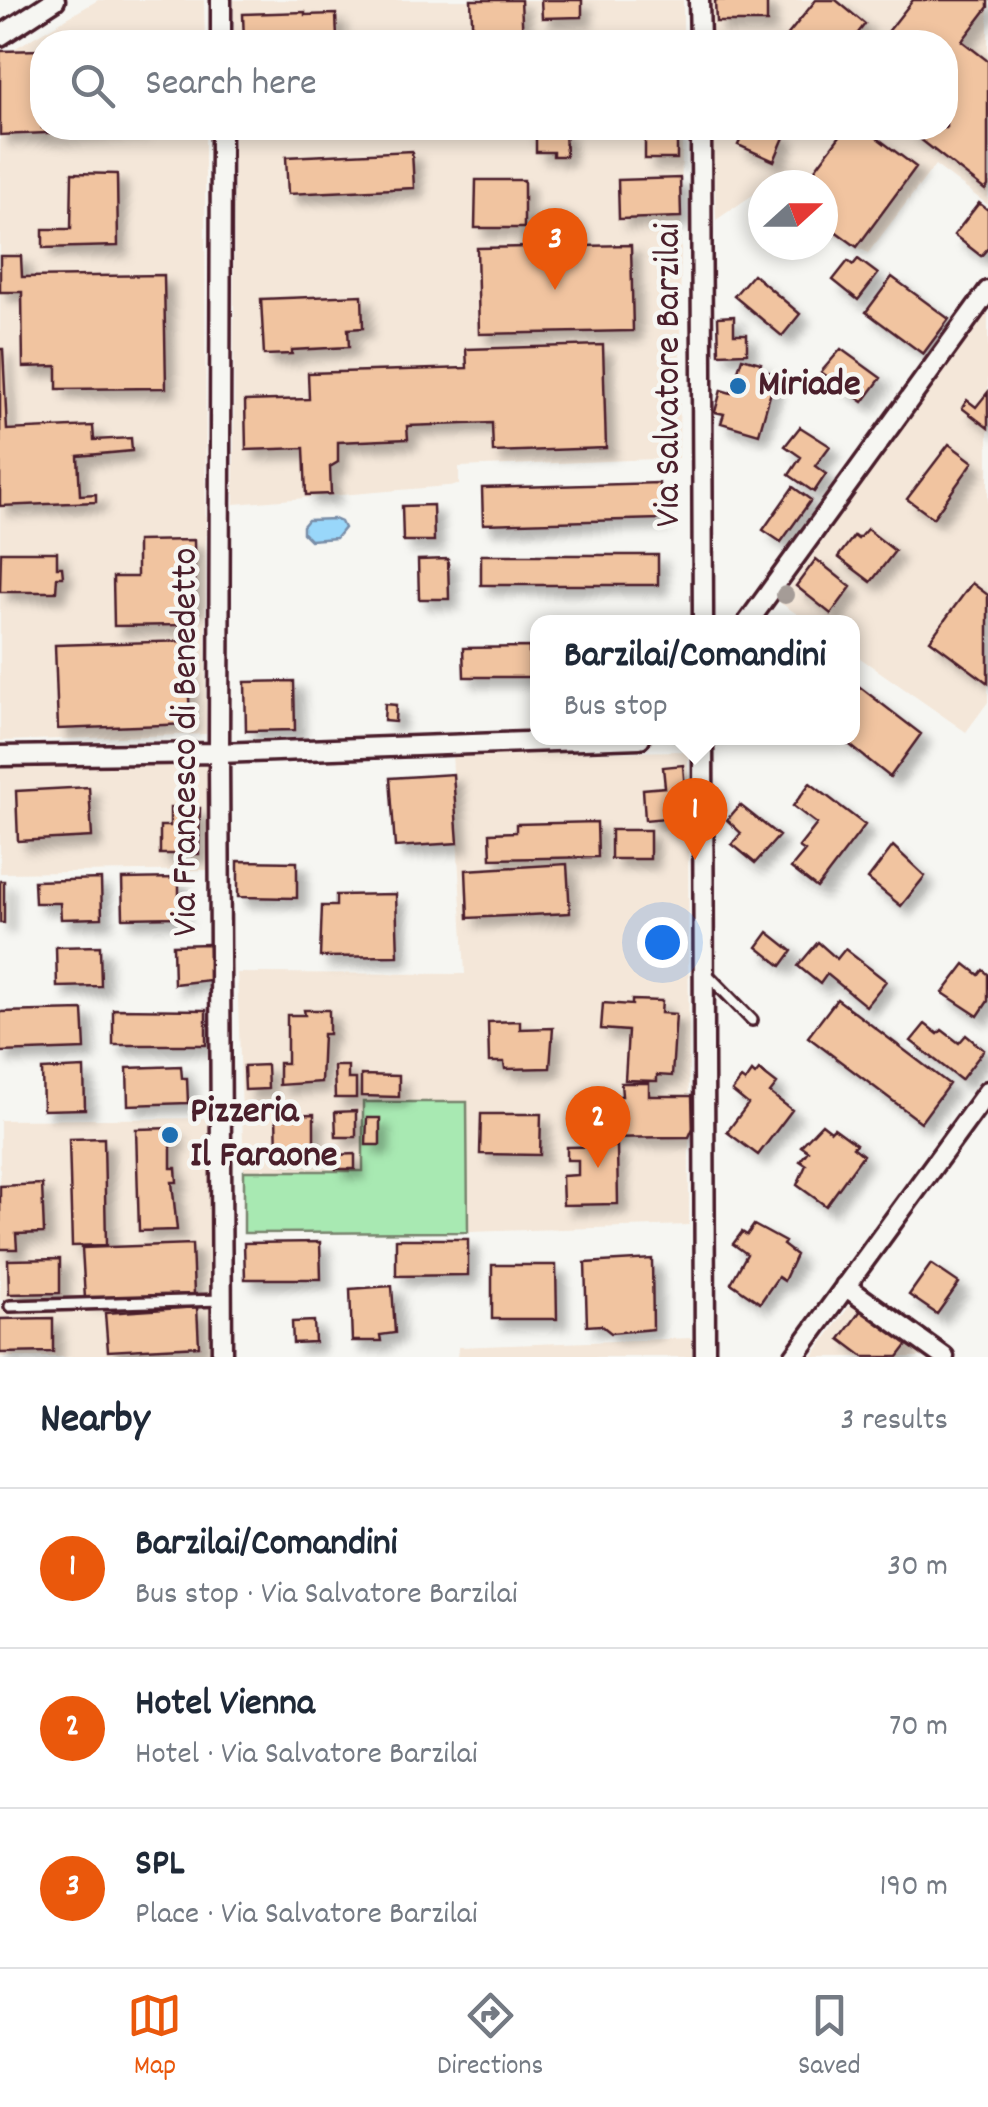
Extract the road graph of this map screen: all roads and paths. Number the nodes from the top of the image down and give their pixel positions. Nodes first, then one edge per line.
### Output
1 (56, 0) edge
2 (221, 0) edge
3 (699, 0) edge
4 (221, 30) edge
5 (700, 30) edge
6 (0, 36) edge
7 (221, 140) edge
8 (701, 140) edge
9 (988, 290) edge
10 (703, 615) edge
11 (753, 615) edge
12 (530, 742) edge
13 (703, 745) edge
14 (219, 753) junction
15 (0, 756) edge
16 (704, 971) junction
17 (752, 1020) dead end
18 (988, 1091) edge
19 (846, 1286) junction
20 (222, 1300) junction
21 (10, 1306) dead end
22 (222, 1357) edge
23 (705, 1357) edge
24 (794, 1357) edge
25 (944, 1357) edge

1 - 6 street
2 - 4 street
3 - 5 street
7 - 14 street, Via Francesco di Benedetto
8 - 10 street, Via Salvatore Barzilai
9 - 11 street
12 - 14 street
13 - 16 street
14 - 15 street
14 - 20 street, Via Francesco di Benedetto
16 - 17 lane
16 - 23 street
18 - 19 street
19 - 24 street
19 - 25 street
20 - 21 lane
20 - 22 street, Via Francesco di Benedetto

